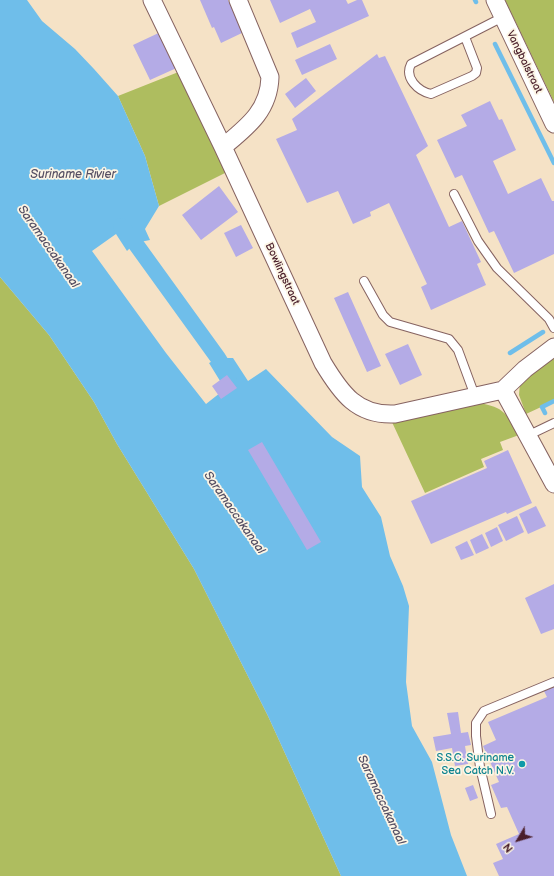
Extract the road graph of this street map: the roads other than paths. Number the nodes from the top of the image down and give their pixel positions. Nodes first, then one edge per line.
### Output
1 (152, 0) edge
2 (238, 0) edge
3 (494, 0) edge
4 (503, 17) junction
5 (465, 37) junction
6 (554, 124) edge
7 (223, 146) junction
8 (454, 194) dead end
9 (364, 281) dead end
10 (554, 328) edge
11 (554, 347) edge
12 (504, 390) junction
13 (475, 396) junction
14 (554, 423) edge
15 (529, 435) junction
16 (554, 484) edge
17 (554, 682) edge
18 (491, 814) dead end

1 - 7 street, Bowlingstraat
2 - 7 street
3 - 4 street, Vangbalstraat
4 - 5 lane
4 - 6 street, Vangbalstraat
5 - 5 lane
7 - 13 street, Bowlingstraat
8 - 10 lane
9 - 13 lane
11 - 12 street
12 - 13 street, Bowlingstraat
12 - 15 street
14 - 15 lane
15 - 16 street
17 - 18 lane

